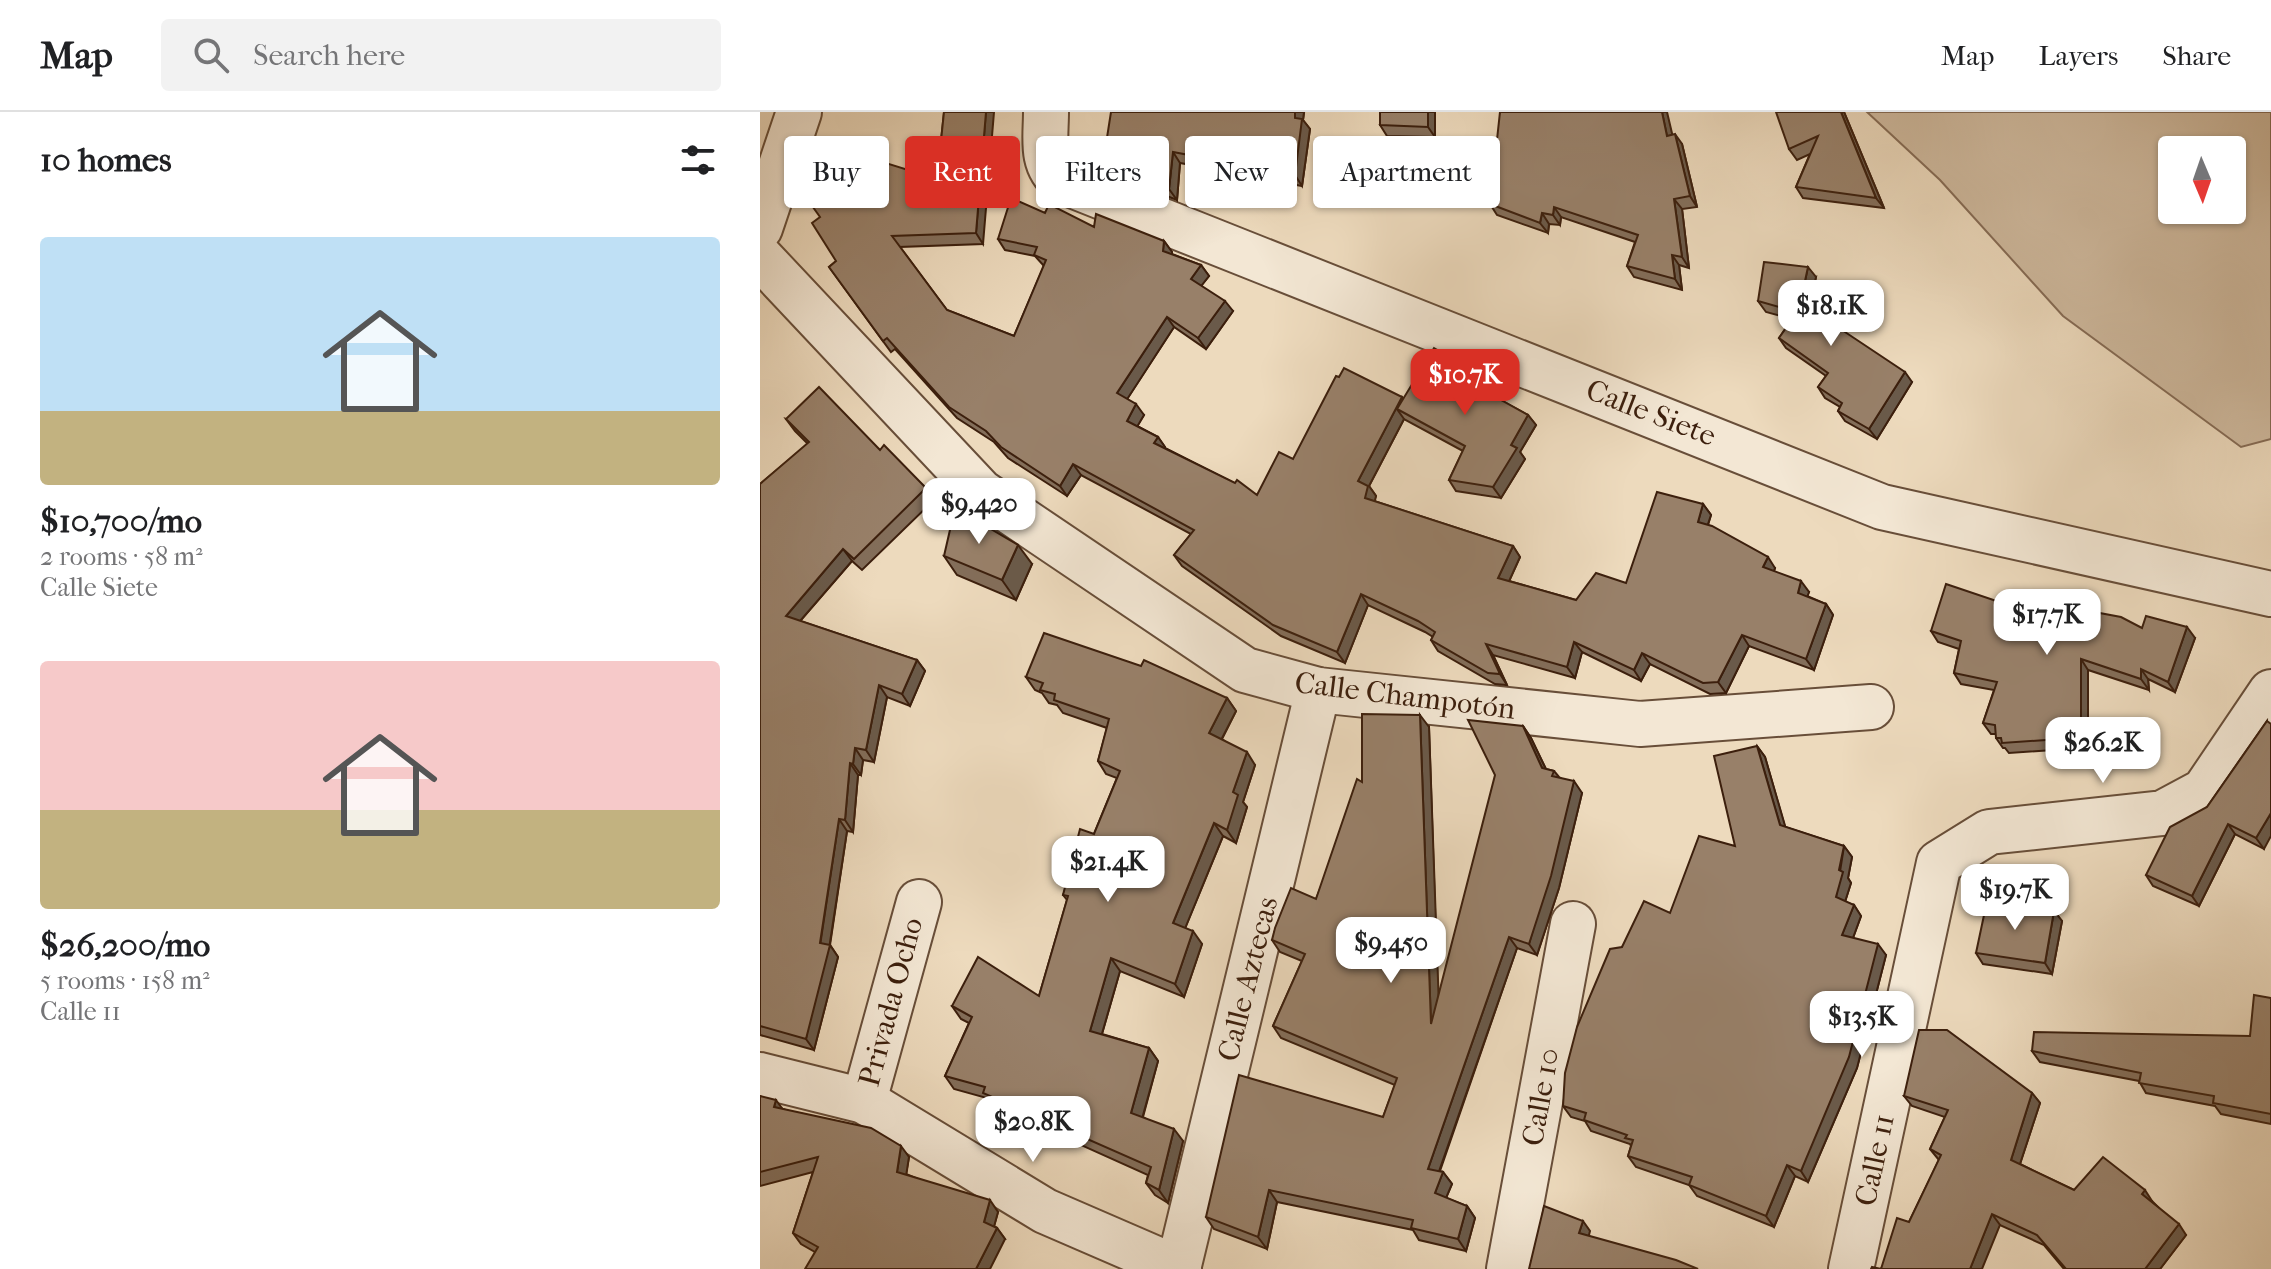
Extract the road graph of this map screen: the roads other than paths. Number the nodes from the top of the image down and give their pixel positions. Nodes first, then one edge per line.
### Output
1 (799, 112) edge
2 (1046, 112) edge
3 (760, 228) edge
4 (760, 257) edge
5 (2271, 594) edge
6 (1318, 690) junction
7 (2271, 692) edge
8 (1871, 707) dead end
9 (919, 902) dead end
10 (1573, 924) dead end
11 (760, 1075) edge
12 (864, 1101) junction
13 (1178, 1269) edge
14 (1509, 1269) edge
15 (1851, 1269) edge

1 - 3 street
2 - 5 street, Calle Siete
4 - 6 street, Calle Champotón
6 - 8 street, Calle Champotón
6 - 13 street, Calle Aztecas
7 - 15 street, Calle 11
9 - 12 street, Privada Ocho
10 - 14 street, Calle 10
11 - 12 street
12 - 13 street

